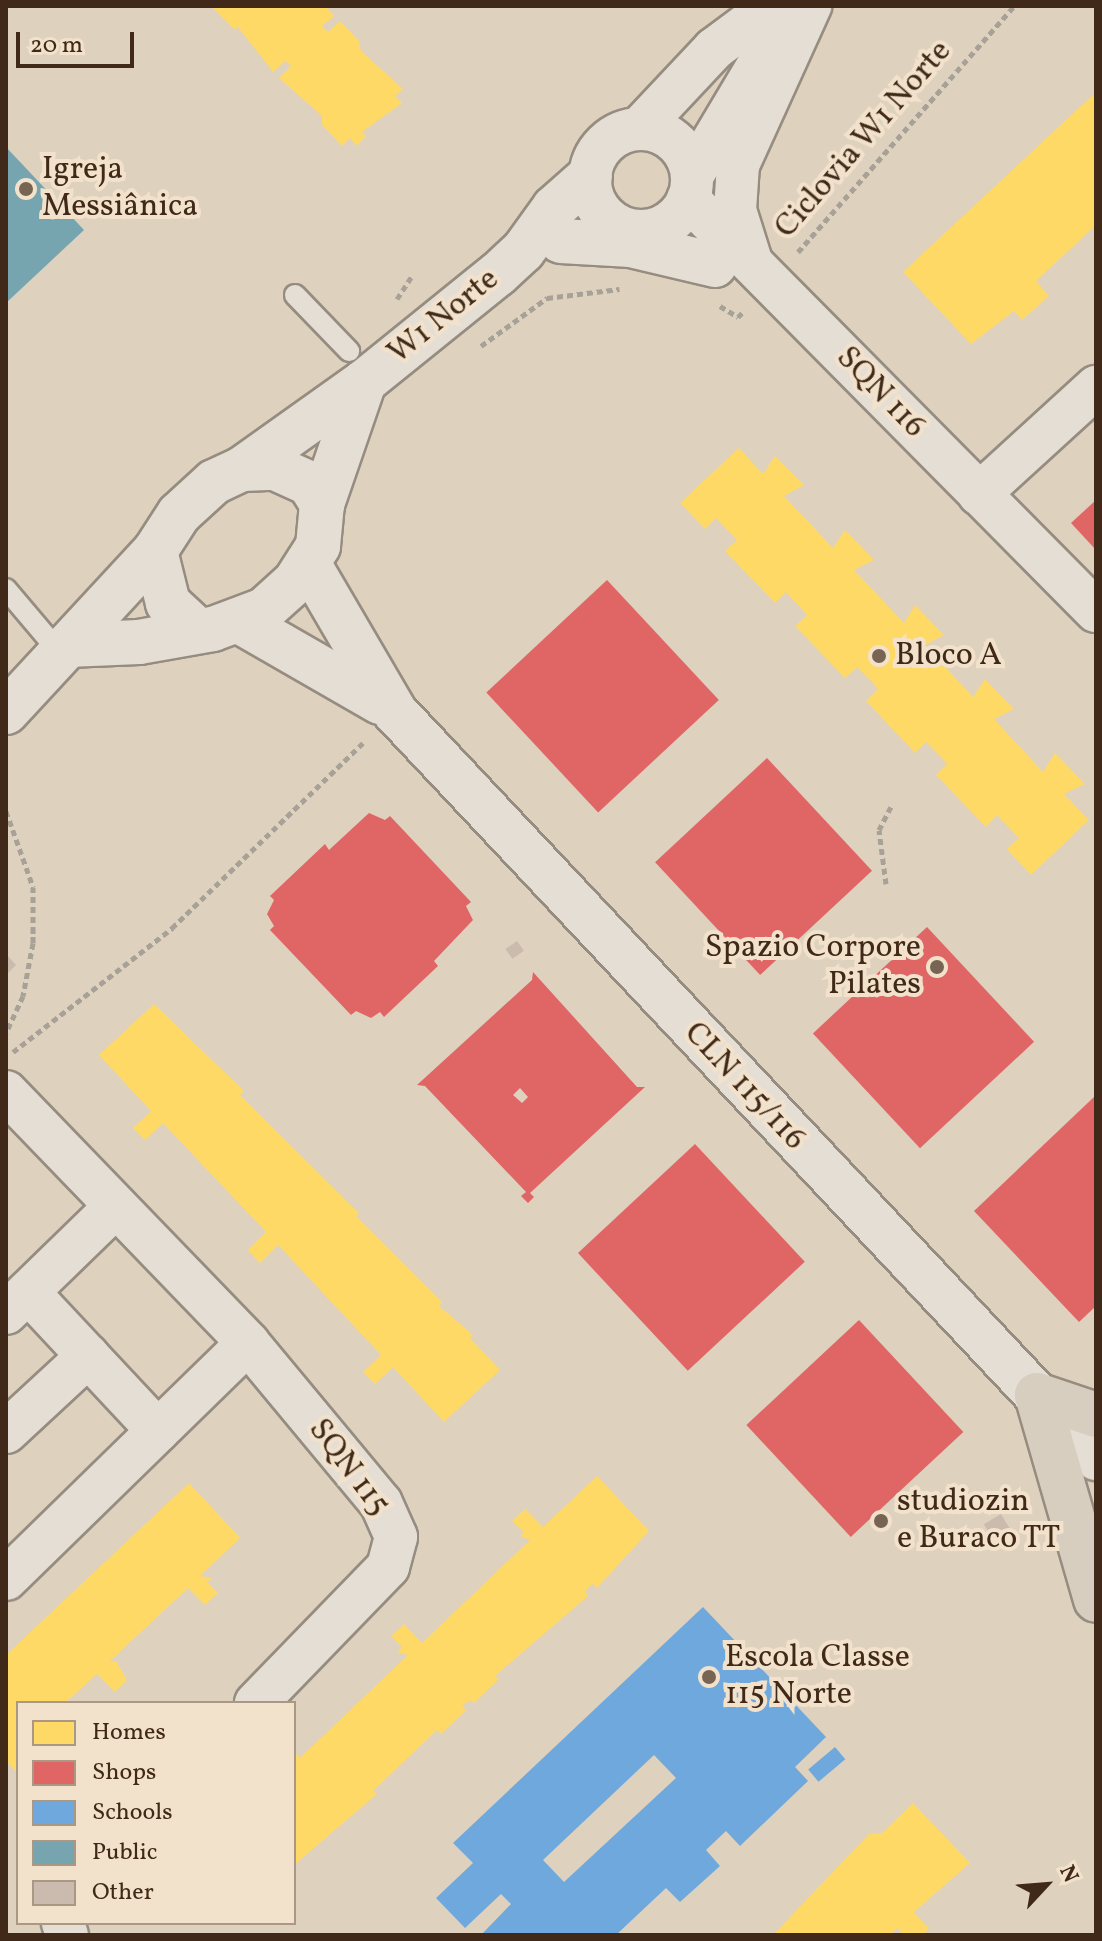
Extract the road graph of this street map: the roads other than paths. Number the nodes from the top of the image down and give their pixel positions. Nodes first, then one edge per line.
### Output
1 (808, 6) edge
2 (752, 12) edge
3 (749, 74) junction
4 (639, 129) junction
5 (738, 165) junction
6 (590, 176) junction
7 (690, 188) junction
8 (631, 226) junction
9 (542, 246) junction
10 (750, 280) junction
11 (295, 295) dead end
12 (357, 366) junction
13 (1096, 387) edge
14 (242, 469) junction
15 (979, 494) junction
16 (322, 504) junction
17 (155, 551) junction
18 (308, 563) junction
19 (6, 589) edge
20 (1096, 611) edge
21 (239, 621) junction
22 (196, 629) junction
23 (64, 649) junction
24 (6, 712) edge
25 (395, 712) junction
26 (6, 1092) edge
27 (116, 1206) junction
28 (17, 1303) edge
29 (248, 1343) junction
30 (88, 1356) junction
31 (1037, 1395) junction
32 (1096, 1415) edge
33 (158, 1431) junction
34 (6, 1432) edge
35 (1096, 1458) edge
36 (6, 1579) edge
37 (1096, 1600) edge
38 (258, 1701) edge

1 - 3 street
1 - 5 street
2 - 3 street
2 - 4 street
3 - 5 street
3 - 7 street
4 - 6 street
4 - 7 street
5 - 10 street
6 - 8 street
6 - 9 street, W1 Norte
7 - 8 street
7 - 10 street, SQN 116
8 - 9 street, W1 Norte
8 - 10 street, SQN 116
9 - 10 street
9 - 12 street, W1 Norte
10 - 15 street, SQN 116
11 - 12 lane
12 - 14 street, W1 Norte
12 - 16 street, W1 Norte
13 - 15 street
14 - 16 street
14 - 17 street
15 - 20 street, SQN 116
16 - 18 street
17 - 22 street
17 - 23 street
18 - 21 street
18 - 25 street, CLN 115/116
19 - 23 lane
21 - 22 street
21 - 25 street, CLN 115/116
22 - 23 street
23 - 24 street
25 - 31 street, CLN 115/116
26 - 27 street, SQN 115
27 - 28 street
27 - 29 street, SQN 115
28 - 30 street
29 - 33 street
29 - 38 street, SQN 115
30 - 33 street
30 - 34 street
31 - 32 main road
31 - 35 street, CLN 115/116
31 - 37 main road
33 - 36 street

